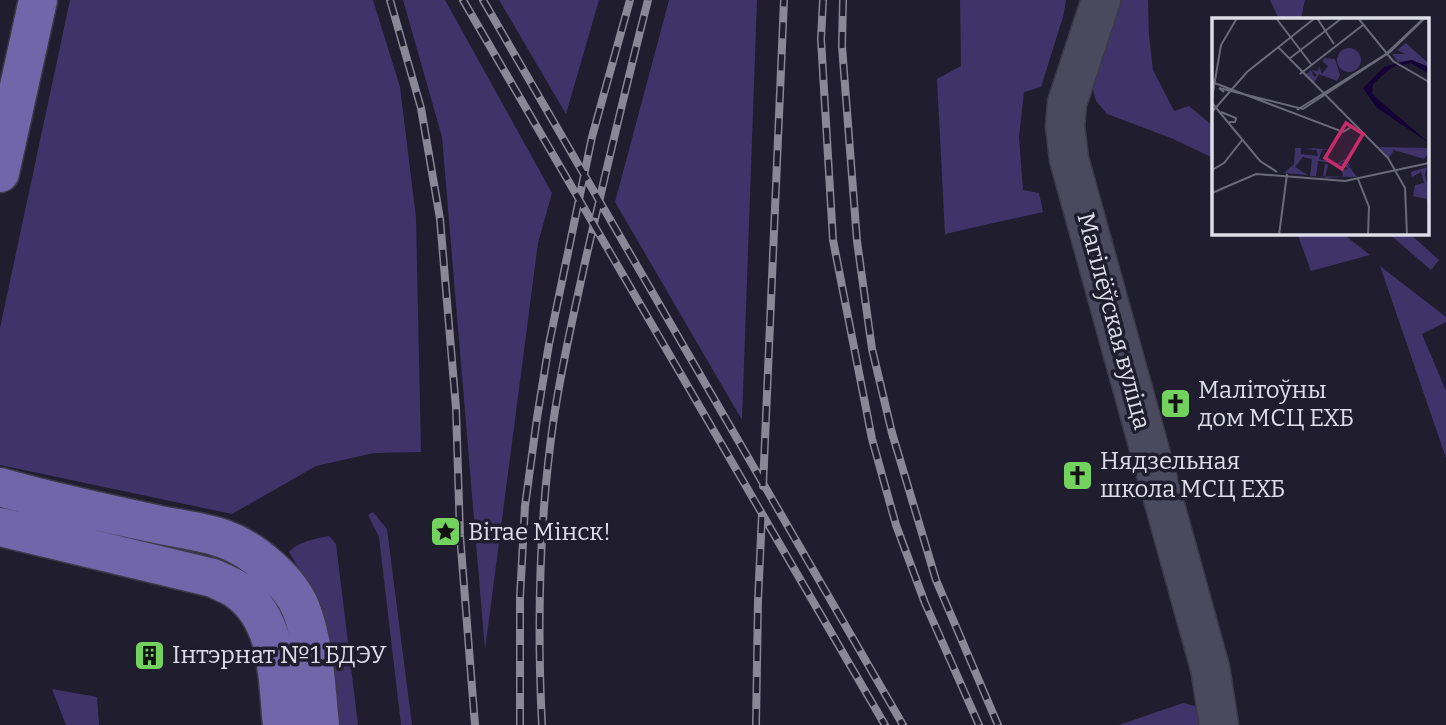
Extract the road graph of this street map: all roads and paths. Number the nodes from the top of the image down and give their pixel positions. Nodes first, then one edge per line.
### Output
1 (38, 0) edge
2 (1101, 0) edge
3 (0, 173) edge
4 (0, 487) edge
5 (0, 527) edge
6 (282, 725) edge
7 (320, 725) edge
8 (1219, 725) edge

1 - 3 main road
2 - 8 street, Магілёўская вуліца
4 - 7 main road
5 - 6 main road

